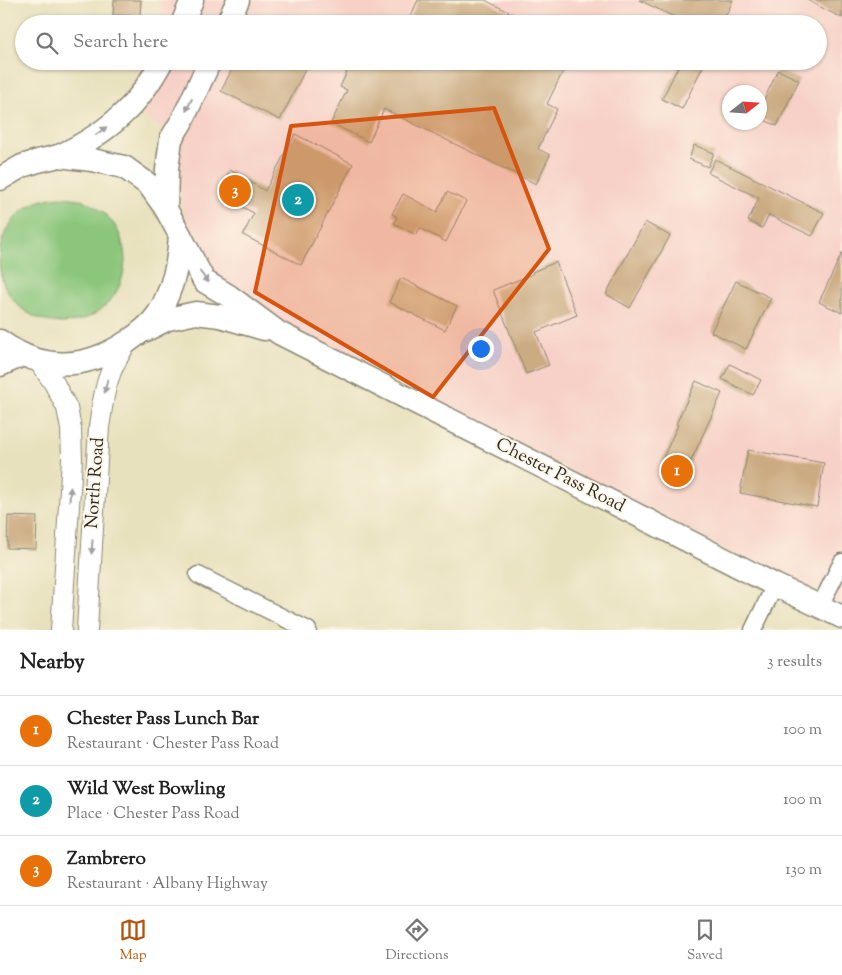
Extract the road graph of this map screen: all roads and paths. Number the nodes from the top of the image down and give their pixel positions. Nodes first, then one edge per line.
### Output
1 (177, 0) edge
2 (192, 0) edge
3 (238, 0) edge
4 (176, 15) edge
5 (186, 15) edge
6 (231, 15) edge
7 (157, 70) edge
8 (206, 70) edge
9 (59, 156) junction
10 (6, 170) edge
11 (166, 209) junction
12 (180, 235) junction
13 (279, 334) junction
14 (135, 337) junction
15 (0, 341) edge
16 (31, 358) junction
17 (0, 365) edge
18 (842, 562) edge
19 (198, 575) dead end
20 (776, 585) junction
21 (820, 606) junction
22 (842, 617) edge
23 (62, 630) edge
24 (87, 630) edge
25 (308, 630) edge
26 (753, 630) edge

1 - 4 highway
2 - 5 highway
3 - 6 highway
9 -> 7 highway
8 -> 11 highway
9 - 10 highway
9 - 11 highway, Chester Pass Road
11 - 12 highway, Chester Pass Road
12 -> 13 highway, Chester Pass Road
12 - 14 highway
13 - 14 highway, Chester Pass Road
13 - 20 highway, Chester Pass Road
14 - 16 highway, Chester Pass Road
14 -> 24 main road, North Road
15 - 16 highway
16 - 17 highway
23 -> 16 main road, North Road
18 - 21 street
19 - 25 street
20 - 21 highway, Chester Pass Road
20 - 26 street
21 - 22 highway, Chester Pass Road

